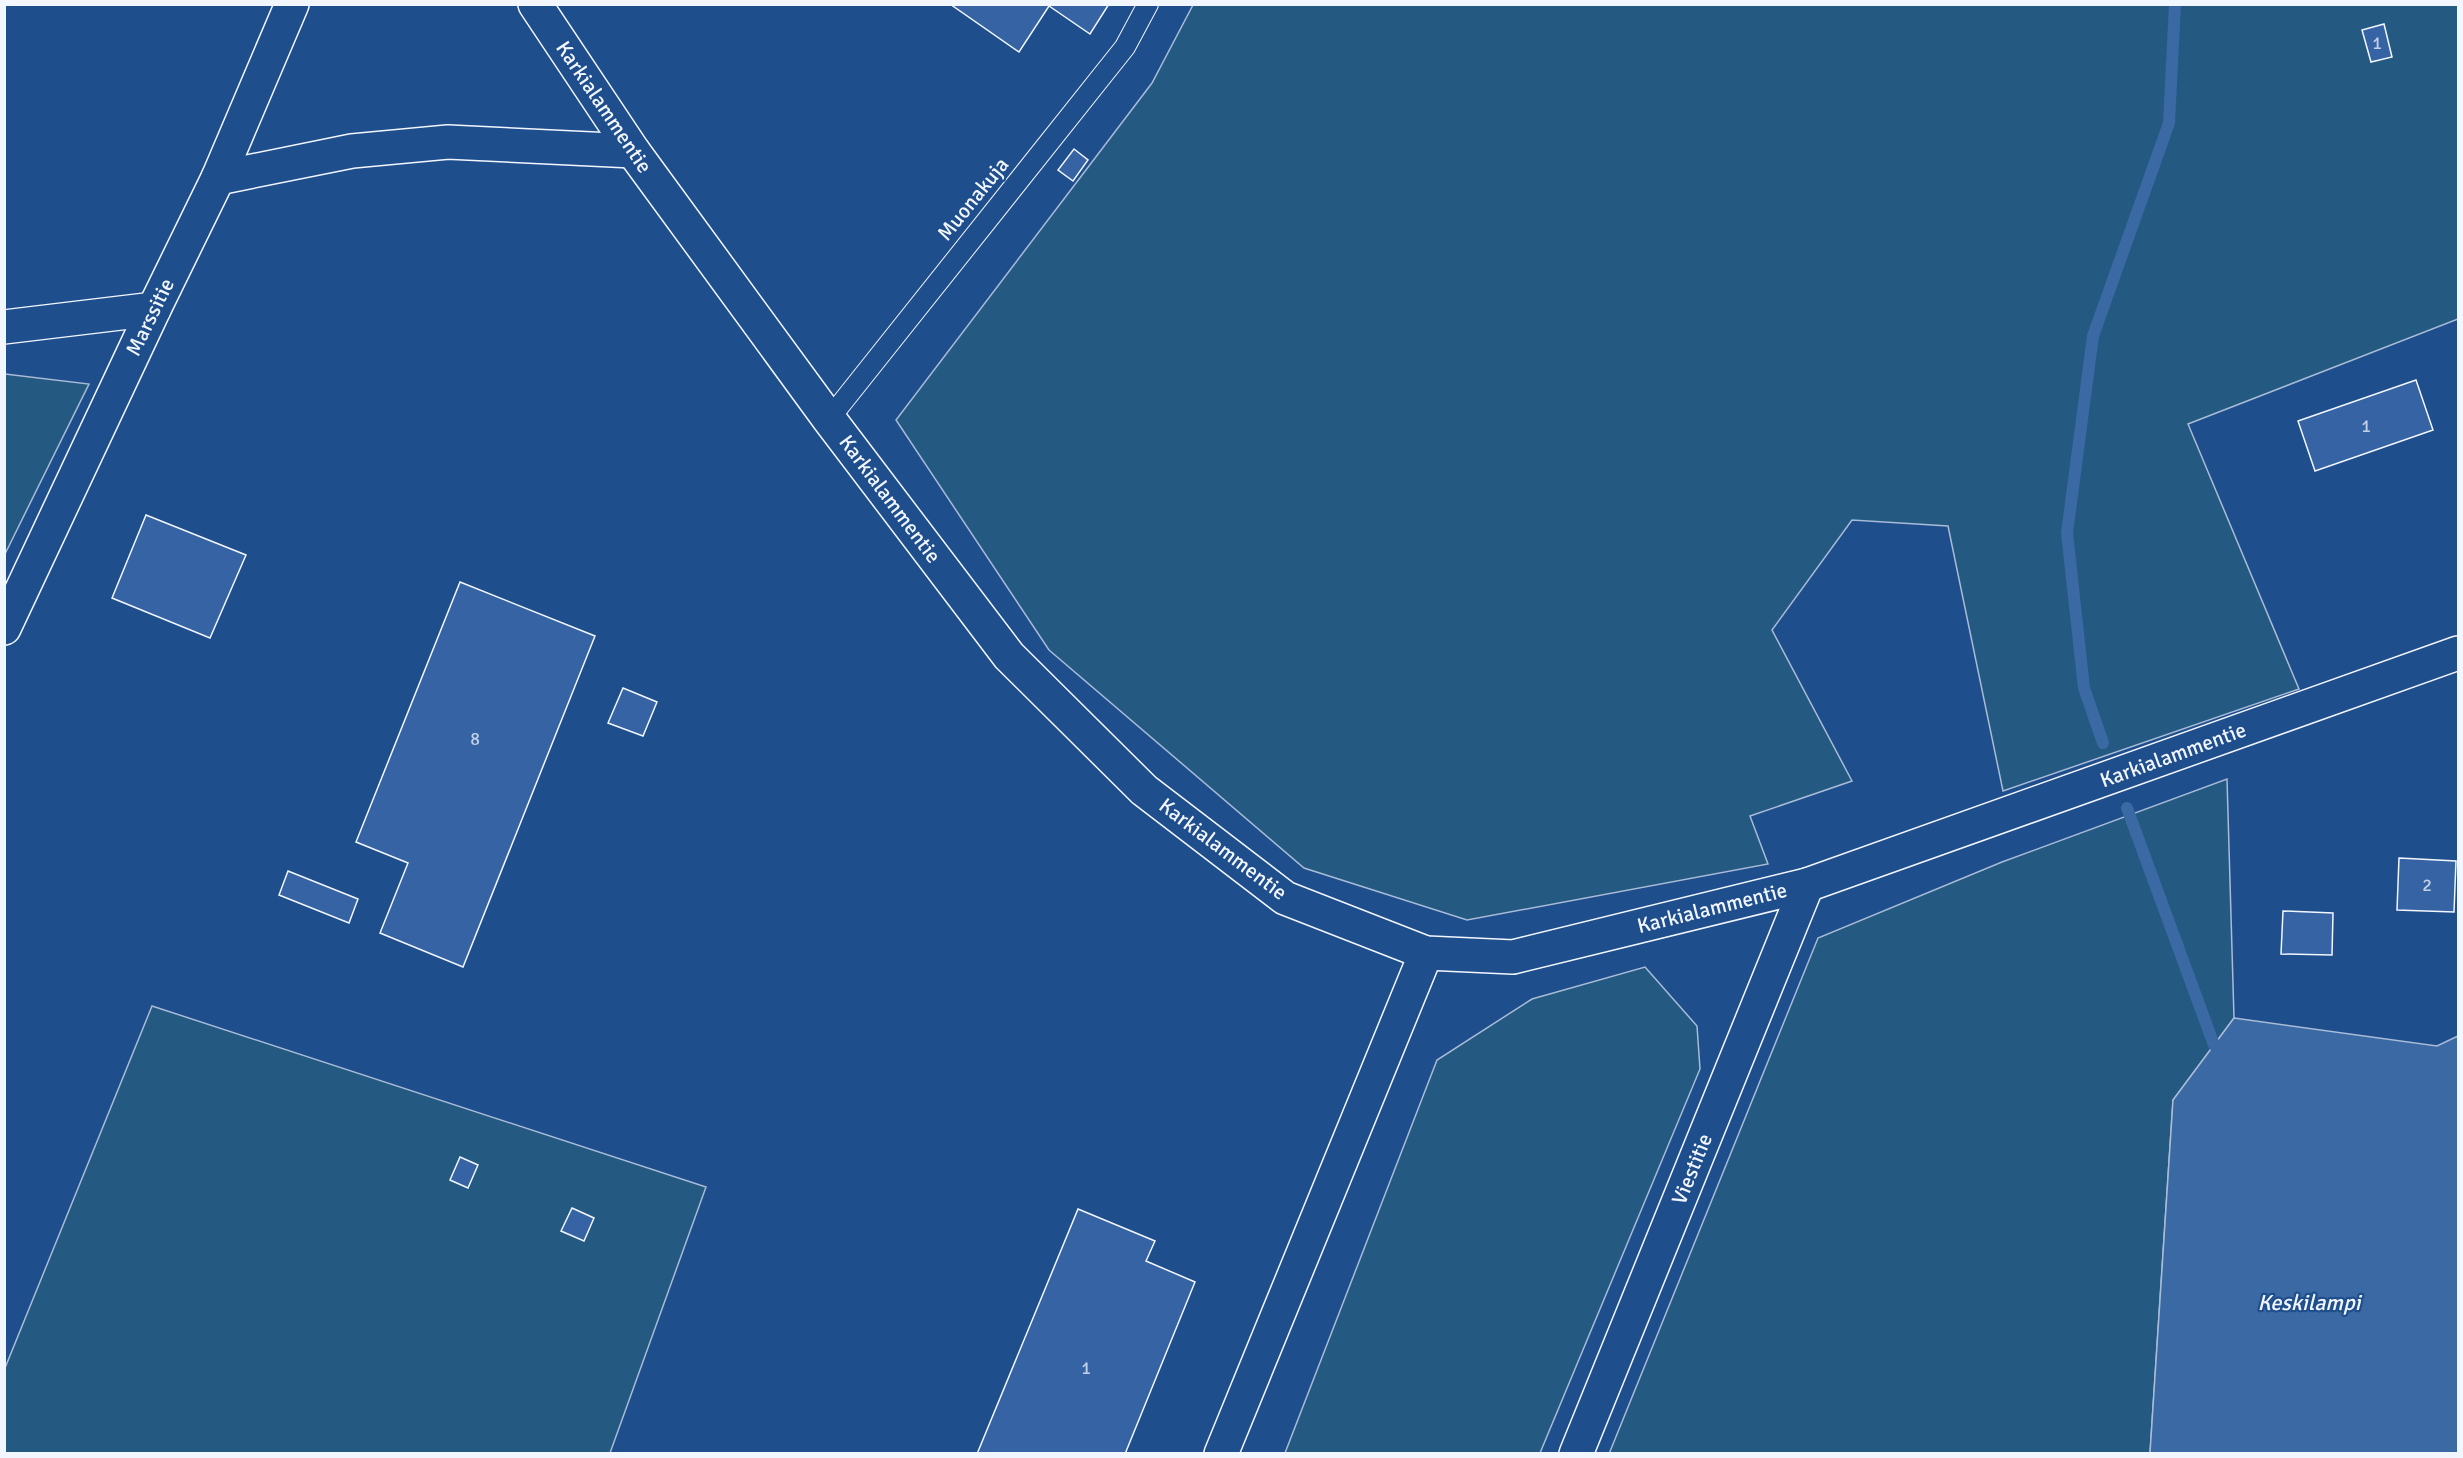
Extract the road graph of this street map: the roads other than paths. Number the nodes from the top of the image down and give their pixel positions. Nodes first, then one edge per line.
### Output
1 (292, 4) edge
2 (535, 4) edge
3 (1148, 4) edge
4 (633, 151) junction
5 (218, 178) junction
6 (154, 309) junction
7 (4, 327) edge
8 (829, 419) junction
9 (4, 628) edge
10 (2458, 653) edge
11 (1807, 885) junction
12 (1426, 953) junction
13 (1221, 1454) edge
14 (1576, 1454) edge

1 - 5 street, Marssitie
2 - 4 street, Karkialammentie
3 - 8 lane, Muonakuja
4 - 5 street
4 - 8 street, Karkialammentie
5 - 6 street, Marssitie
6 - 7 street
6 - 9 street, Marssitie
8 - 12 street, Karkialammentie
10 - 11 street, Karkialammentie
11 - 12 street, Karkialammentie
11 - 14 street, Viestitie
12 - 13 street

